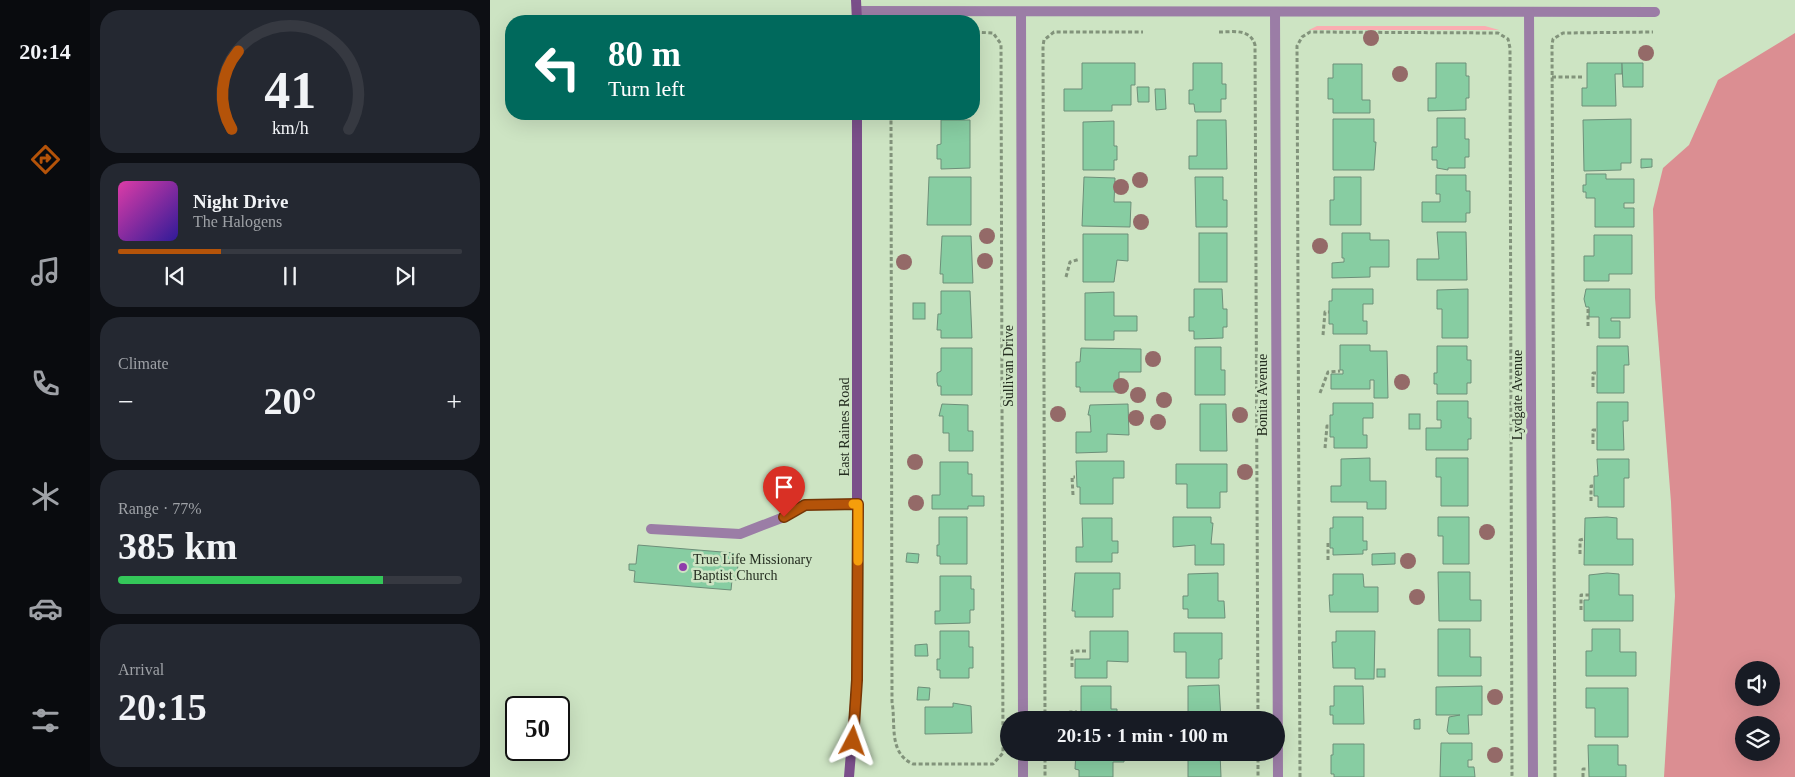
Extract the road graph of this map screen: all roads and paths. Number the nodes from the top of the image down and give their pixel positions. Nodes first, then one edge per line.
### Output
1 (856, 0) edge
2 (1020, 12) junction
3 (1275, 12) junction
4 (1529, 12) junction
5 (1655, 12) dead end
6 (857, 15) edge
7 (898, 15) edge
8 (980, 32) edge
9 (1143, 32) dead end
10 (1219, 32) dead end
11 (1653, 32) dead end
12 (1552, 77) junction
13 (1583, 77) dead end
14 (857, 120) edge
15 (891, 120) edge
16 (1080, 259) dead end
17 (1066, 277) dead end
18 (1588, 309) dead end
19 (1329, 312) dead end
20 (1588, 328) dead end
21 (1323, 335) dead end
22 (1340, 372) dead end
23 (1596, 373) dead end
24 (1593, 387) dead end
25 (1320, 393) dead end
26 (1329, 426) dead end
27 (1597, 430) dead end
28 (1593, 444) dead end
29 (1325, 448) dead end
30 (1074, 477) dead end
31 (1594, 486) dead end
32 (1073, 495) dead end
33 (1591, 501) dead end
34 (858, 504) junction
35 (651, 529) dead end
36 (1584, 539) dead end
37 (1328, 542) dead end
38 (1580, 554) dead end
39 (1328, 560) dead end
40 (1589, 596) dead end
41 (1581, 610) dead end
42 (1088, 651) dead end
43 (1072, 667) dead end
44 (1023, 711) edge
45 (1045, 711) edge
46 (1258, 711) edge
47 (1023, 761) edge
48 (1045, 761) edge
49 (1258, 761) edge
50 (1587, 769) dead end
51 (849, 777) edge
52 (1023, 777) edge
53 (1045, 777) edge
54 (1258, 777) edge
55 (1278, 777) edge
56 (1300, 777) edge
57 (1512, 777) edge
58 (1533, 777) edge
59 (1555, 777) edge
60 (1583, 777) edge

1 - 6 main road
2 - 3 street
2 - 7 street
2 - 44 street, Sullivan Drive
3 - 4 street
3 - 55 street, Bonita Avenue
4 - 5 street
4 - 58 street, Lydgate Avenue
8 - 15 path
9 - 45 path
10 - 46 path
11 - 12 path
12 - 13 path
12 - 59 path
14 - 34 main road, East Raines Road
16 - 17 path
18 - 20 path
19 - 21 path
22 - 25 path
23 - 24 path
26 - 29 path
27 - 28 path
30 - 32 path
31 - 33 path
34 - 35 street
34 - 51 main road, East Raines Road
36 - 38 path
37 - 39 path
40 - 41 path
42 - 43 path
47 - 52 street
48 - 53 path
49 - 54 path
50 - 60 path
56 - 57 path

